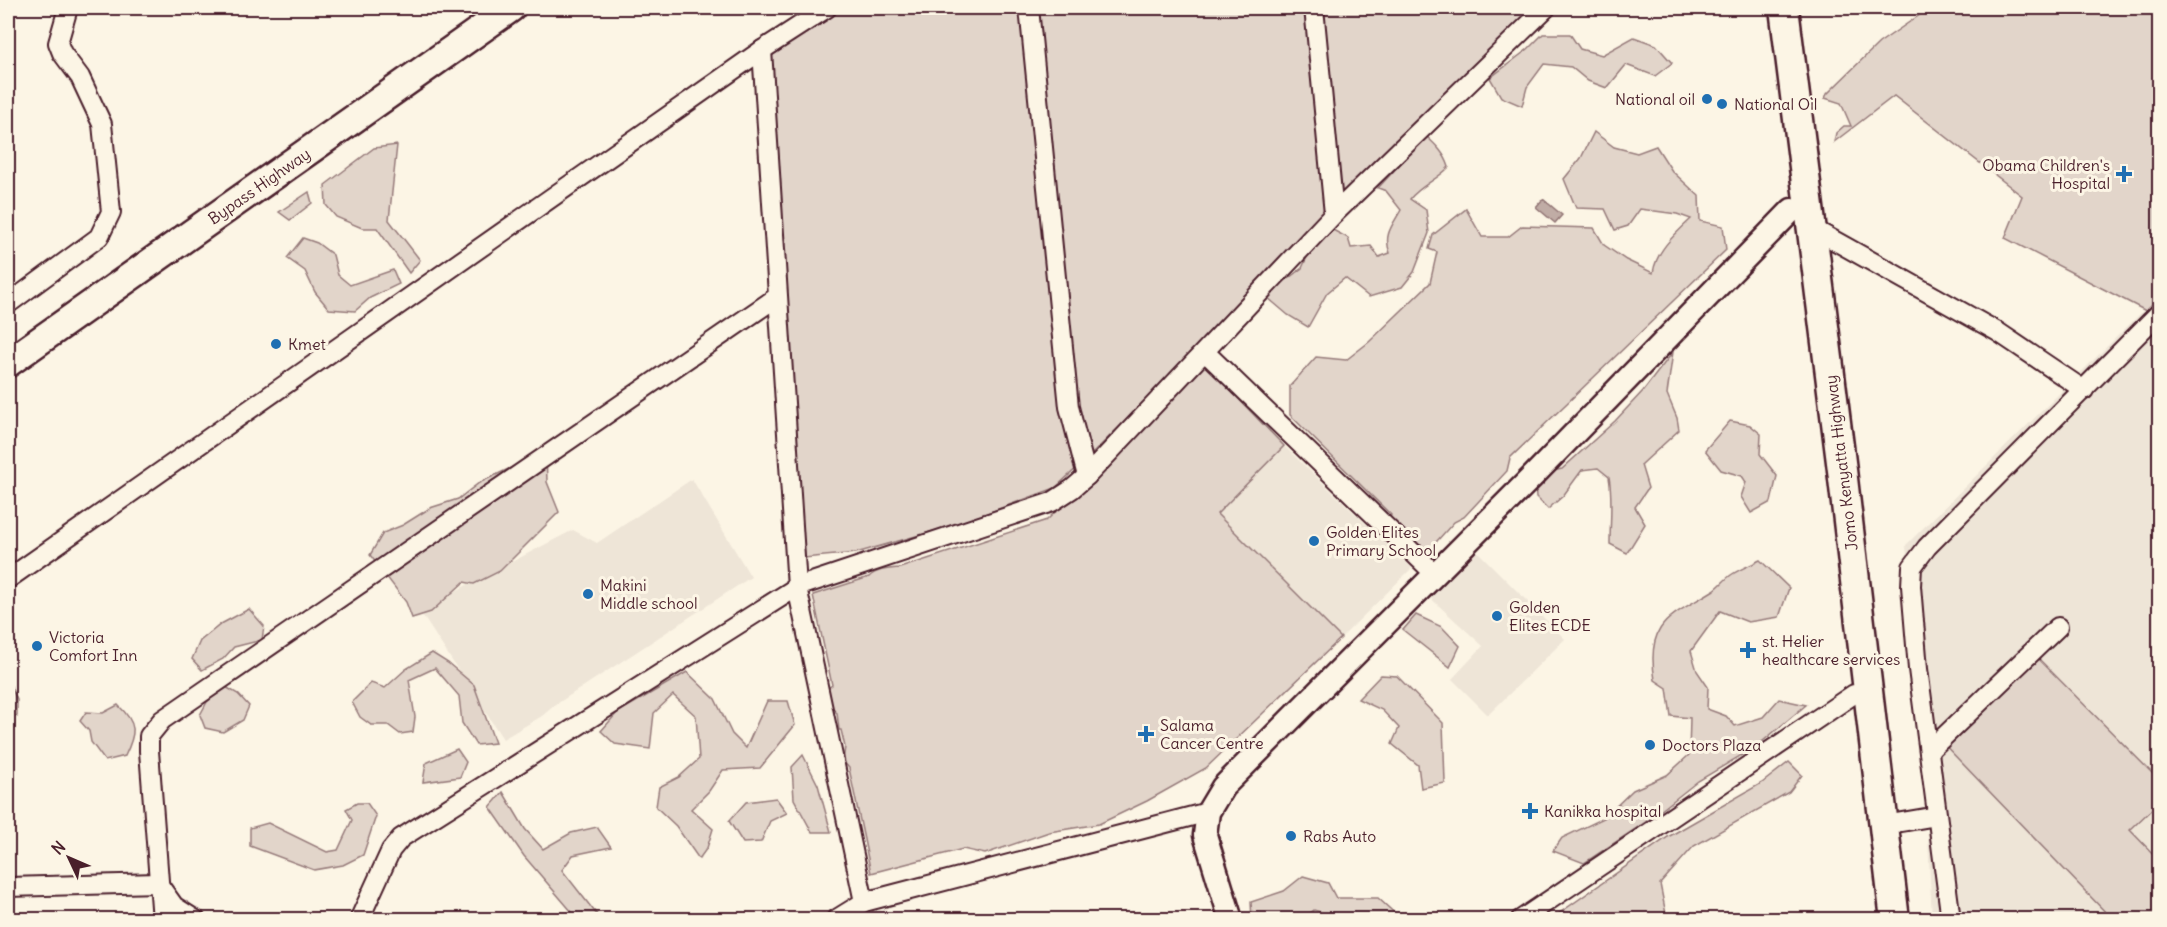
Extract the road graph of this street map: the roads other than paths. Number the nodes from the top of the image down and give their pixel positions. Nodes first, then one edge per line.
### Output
1 (68, 8) edge
2 (511, 8) edge
3 (827, 8) edge
4 (1029, 8) edge
5 (1314, 8) edge
6 (1546, 8) edge
7 (1770, 8) edge
8 (1784, 8) edge
9 (762, 50) junction
10 (1334, 214) junction
11 (1802, 219) junction
12 (777, 297) junction
13 (8, 304) edge
14 (2160, 312) edge
15 (1204, 352) junction
16 (8, 363) edge
17 (2084, 390) junction
18 (1087, 476) junction
19 (1436, 574) junction
20 (8, 579) edge
21 (797, 587) junction
22 (2058, 627) dead end
23 (1854, 694) junction
24 (1929, 752) junction
25 (1208, 812) junction
26 (1936, 816) junction
27 (1884, 825) junction
28 (158, 883) junction
29 (8, 887) edge
30 (864, 902) junction
31 (162, 920) edge
32 (196, 920) edge
33 (359, 920) edge
34 (835, 920) edge
35 (1231, 920) edge
36 (1520, 920) edge
37 (1879, 920) edge
38 (1895, 920) edge
39 (1951, 920) edge

1 - 13 street
2 - 16 main road, Bypass Highway
3 - 9 street
4 - 18 street
5 - 10 street
6 - 10 street
7 - 11 highway, Jomo Kenyatta Highway
8 - 11 highway, Jomo Kenyatta Highway
9 - 12 street
9 - 20 street
10 - 15 street
11 - 17 street
11 - 19 street
11 - 23 highway, Jomo Kenyatta Highway
11 - 27 highway, Jomo Kenyatta Highway
12 - 21 street
12 - 28 street
14 - 17 street
15 - 18 street
15 - 19 street
17 - 24 street
18 - 21 street
19 - 25 street
21 - 30 street
21 - 33 street
22 - 24 street
23 - 36 street
23 - 37 highway, Jomo Kenyatta Highway
24 - 26 street
25 - 30 street
25 - 35 street
26 - 27 street
26 - 39 street
27 - 38 highway, Jomo Kenyatta Highway
28 - 29 street
28 - 31 street
28 - 32 street
30 - 34 street

